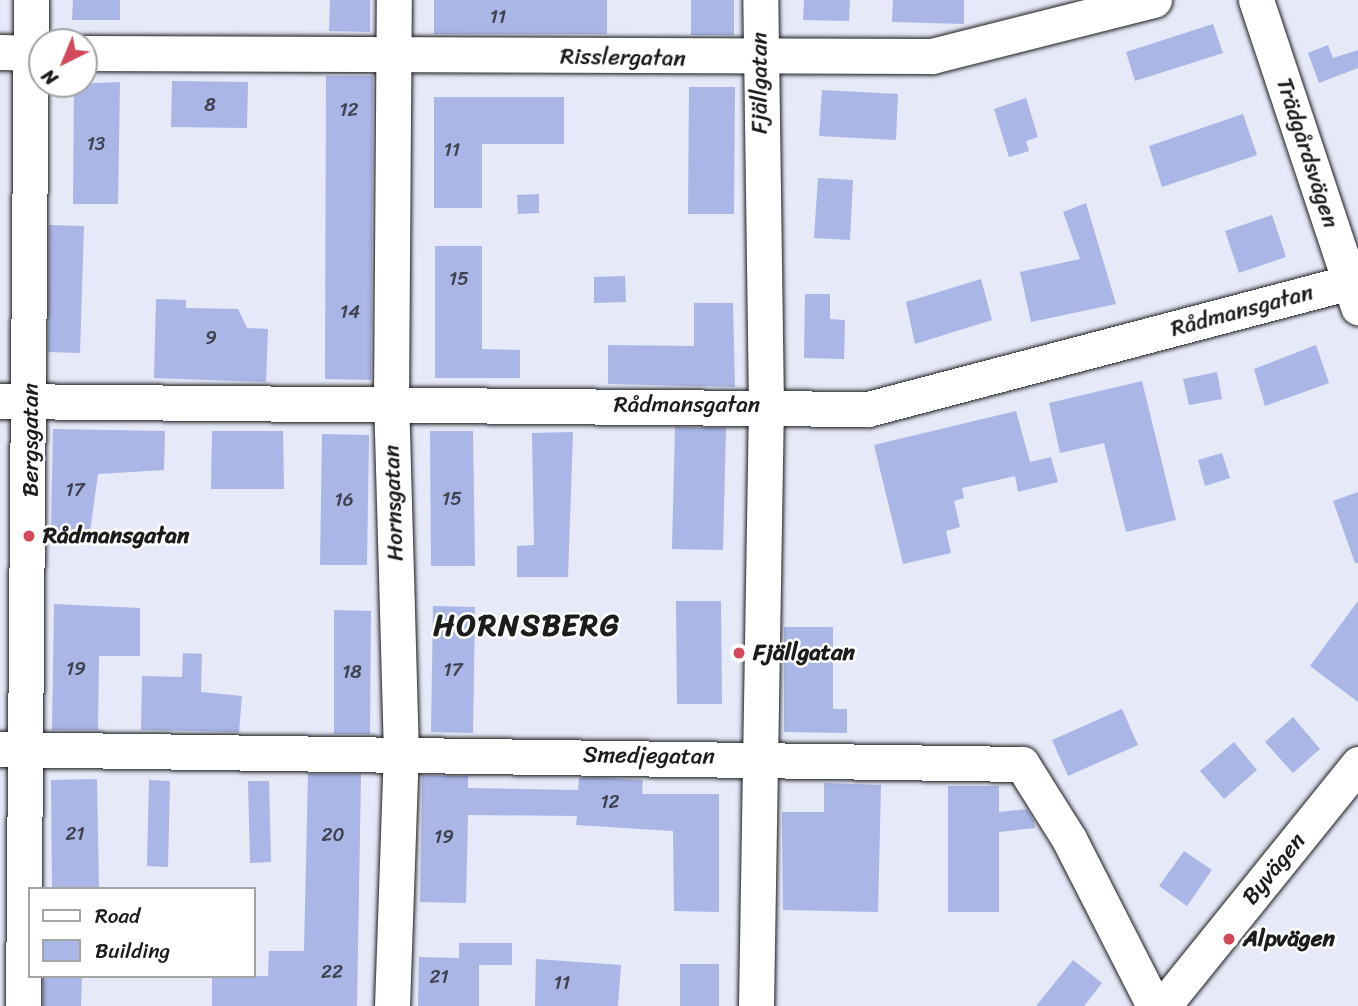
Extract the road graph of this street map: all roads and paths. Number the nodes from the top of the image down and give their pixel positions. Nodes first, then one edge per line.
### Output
1 (31, 0) edge
2 (394, 0) edge
3 (760, 0) edge
4 (1154, 0) edge
5 (1256, 0) edge
6 (24, 53) edge
7 (98, 53) edge
8 (394, 56) junction
9 (759, 60) junction
10 (1355, 290) edge
11 (15, 401) edge
12 (391, 404) junction
13 (766, 406) junction
14 (13, 749) edge
15 (401, 754) junction
16 (760, 757) junction
17 (1358, 764) edge
18 (23, 1006) edge
19 (392, 1006) edge
20 (756, 1006) edge
21 (1154, 1006) edge
22 (1163, 1006) edge

1 - 6 street, Bergsgatan
2 - 8 street, Hornsgatan
3 - 9 street, Fjällgatan
4 - 9 street, Risslergatan
5 - 10 street, Trädgårdsvägen
6 - 11 street, Bergsgatan
7 - 8 street, Risslergatan
8 - 9 street, Risslergatan
8 - 12 street, Hornsgatan
9 - 13 street, Fjällgatan
10 - 13 street, Rådmansgatan
11 - 12 street, Rådmansgatan
11 - 14 street, Bergsgatan
12 - 13 street, Rådmansgatan
12 - 15 street, Hornsgatan
13 - 16 street, Fjällgatan
14 - 15 street, Smedjegatan
14 - 18 street, Bergsgatan
15 - 16 street, Smedjegatan
15 - 19 street, Hornsgatan
16 - 20 street, Fjällgatan
16 - 21 street, Smedjegatan
17 - 22 street, Byvägen

